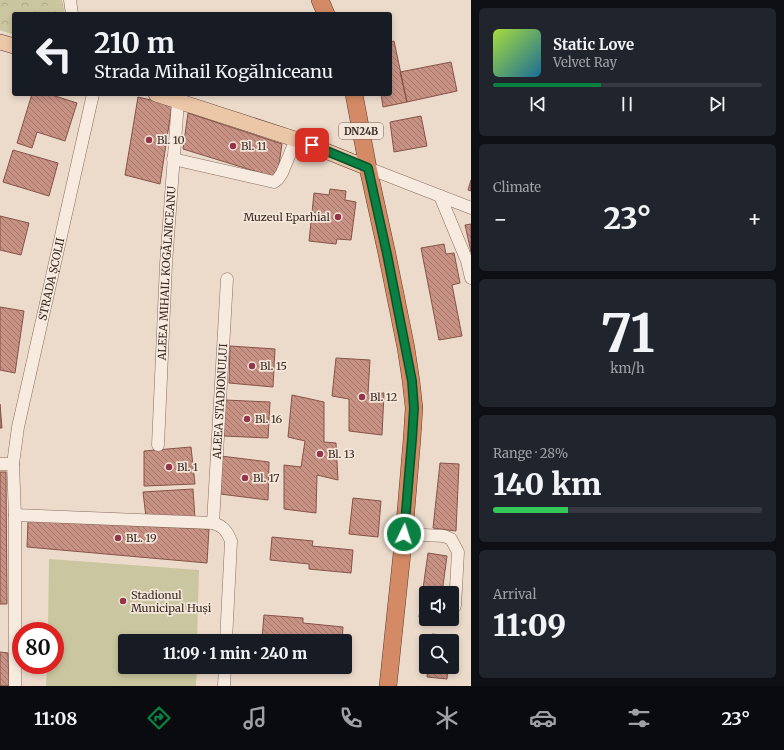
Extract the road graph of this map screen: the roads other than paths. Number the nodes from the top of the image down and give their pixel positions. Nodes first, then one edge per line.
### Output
1 (70, 0) edge
2 (320, 0) edge
3 (72, 12) edge
4 (325, 12) edge
5 (0, 42) edge
6 (12, 45) edge
7 (92, 96) edge
8 (162, 96) edge
9 (354, 96) edge
10 (178, 101) junction
11 (296, 139) junction
12 (173, 159) junction
13 (368, 168) junction
14 (440, 196) junction
15 (471, 208) edge
16 (471, 278) edge
17 (227, 279) dead end
18 (158, 445) dead end
19 (0, 464) edge
20 (13, 464) junction
21 (14, 515) junction
22 (213, 523) junction
23 (404, 534) junction
24 (456, 586) edge
25 (226, 634) edge
26 (225, 674) edge
27 (15, 686) edge
28 (224, 686) edge
29 (388, 686) edge

1 - 3 street
2 - 4 highway
5 - 6 main road
7 - 20 street, STRADA ȘCOLII
8 - 10 main road
9 - 13 highway, DN24B
10 - 11 main road
10 - 12 street, ALEEA MIHAIL KOGĂLNICEANU
11 - 12 street
11 - 13 main road
12 - 18 street, ALEEA MIHAIL KOGĂLNICEANU
13 - 14 street
13 - 23 highway, DN24B
14 - 15 street
14 - 16 street
17 - 22 street, ALEEA STADIONULUI
19 - 20 street
20 - 21 street, STRADA ȘCOLII
21 - 22 street
21 - 27 street, STRADA ȘCOLII
22 - 25 street
23 - 24 street
23 - 29 highway, DN24B
26 - 28 street

